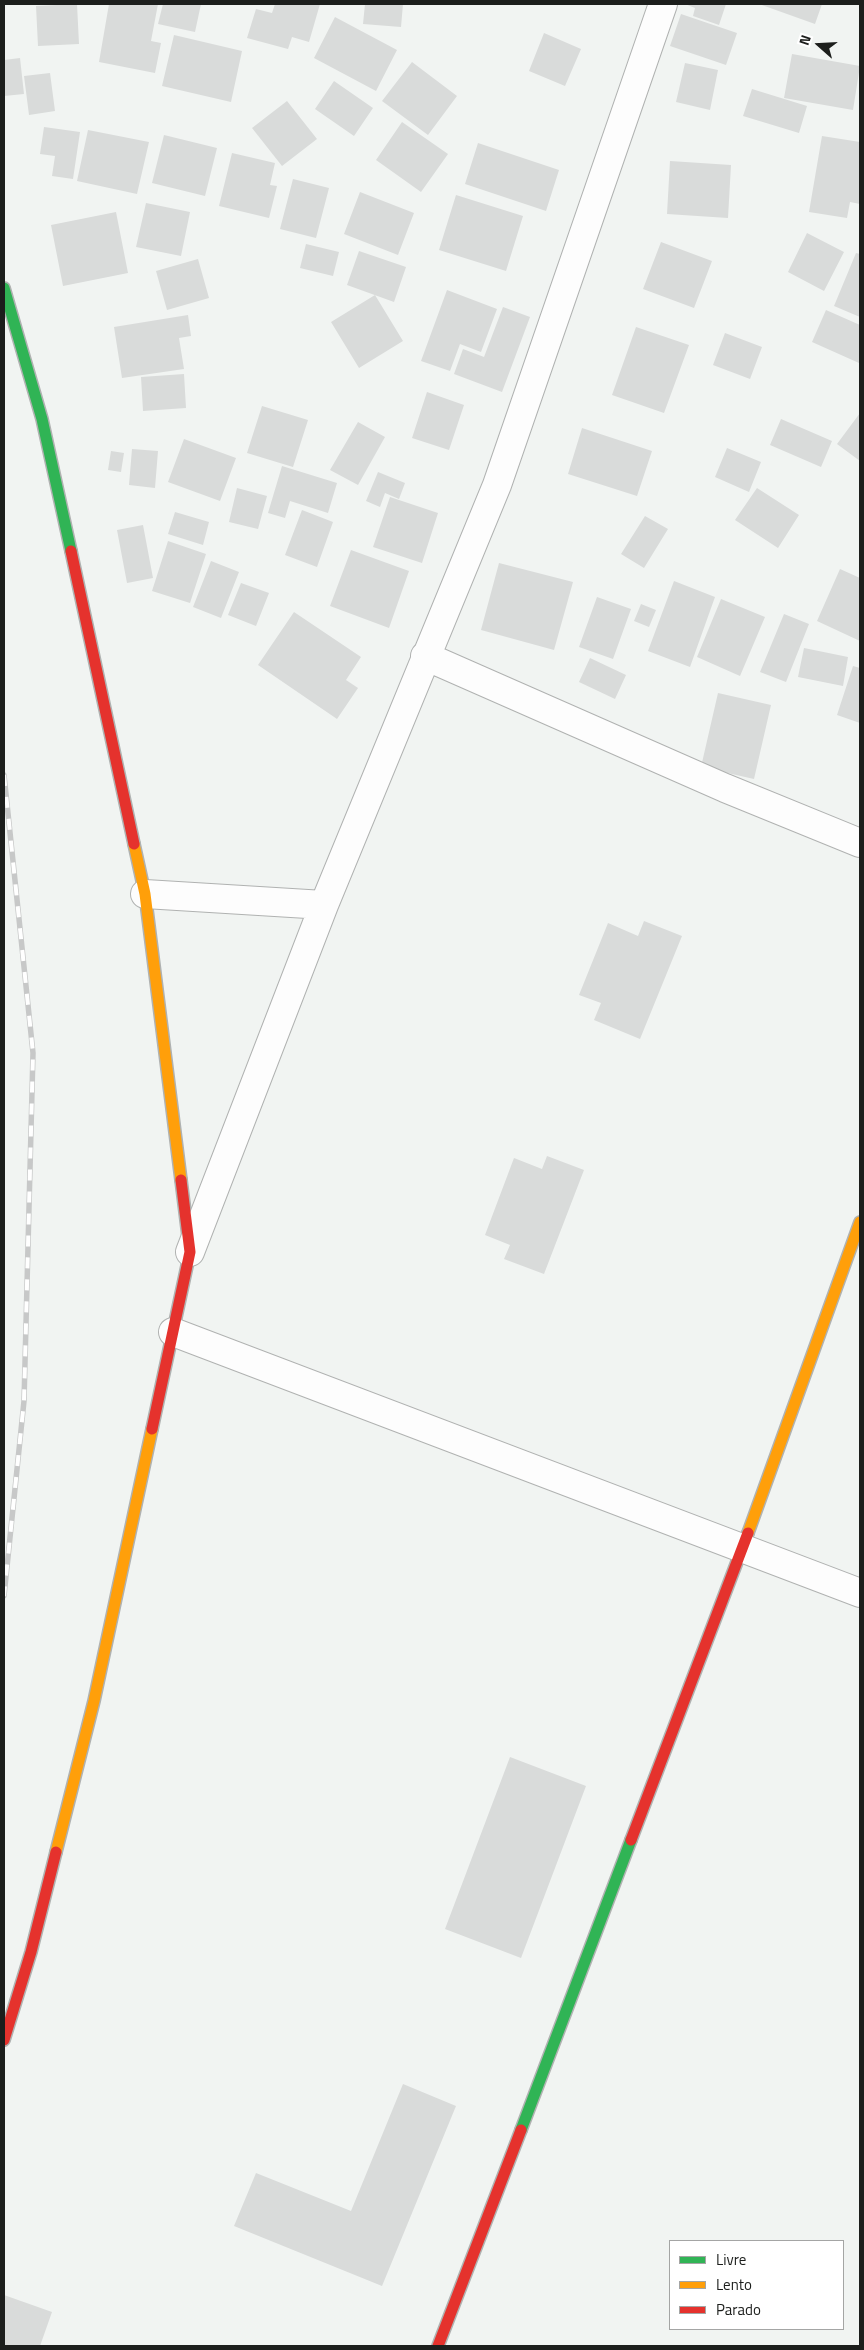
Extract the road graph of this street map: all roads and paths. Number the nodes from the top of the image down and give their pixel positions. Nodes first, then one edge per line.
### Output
1 (663, 4) edge
2 (4, 288) edge
3 (425, 656) junction
4 (860, 842) edge
5 (145, 894) junction
6 (324, 905) junction
7 (860, 1222) edge
8 (190, 1252) junction
9 (173, 1332) junction
10 (743, 1548) junction
11 (860, 1593) edge
12 (4, 2040) edge
13 (438, 2346) edge

1 - 3 street
2 - 5 street
3 - 4 street
3 - 6 street
5 - 6 street
5 - 8 street
6 - 8 street
7 - 10 street
8 - 9 street
9 - 10 street
9 - 12 street
10 - 11 street
10 - 13 street

